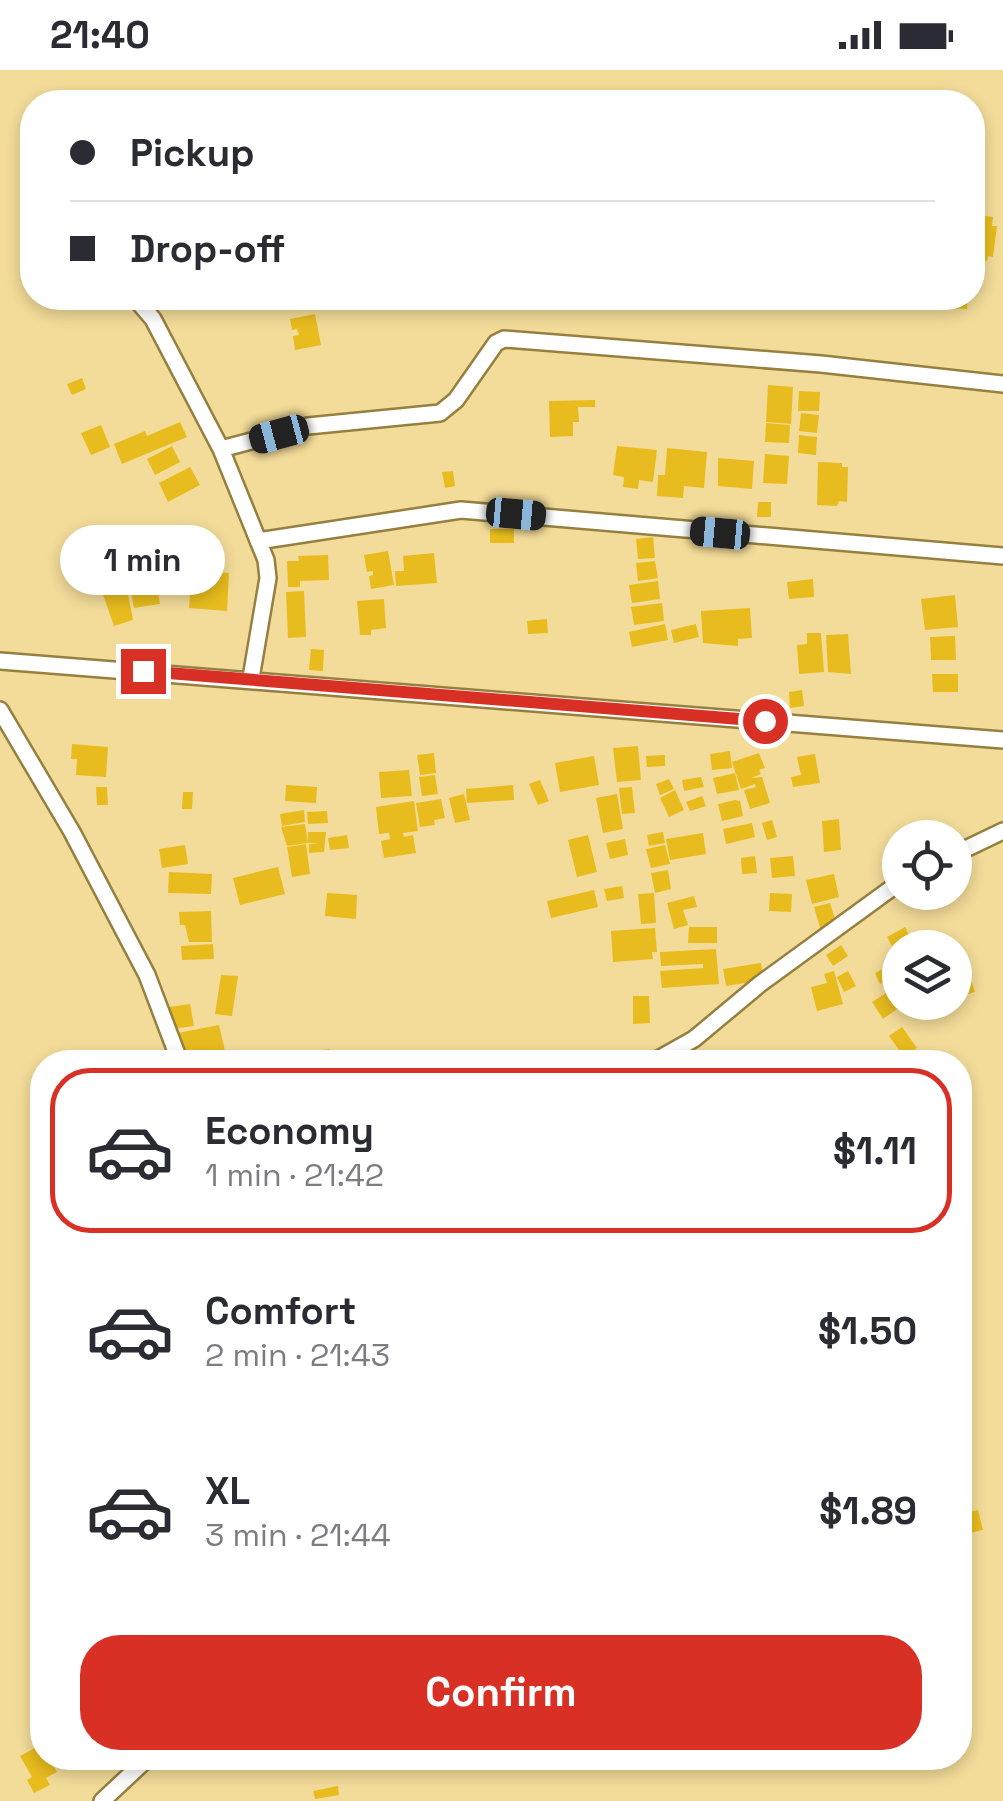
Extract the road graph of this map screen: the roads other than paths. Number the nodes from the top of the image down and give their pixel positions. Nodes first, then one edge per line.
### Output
1 (145, 310) edge
2 (1003, 384) edge
3 (221, 449) junction
4 (258, 541) junction
5 (1003, 556) edge
6 (0, 661) edge
7 (250, 678) junction
8 (0, 710) edge
9 (1003, 740) edge
10 (1003, 831) edge
11 (972, 846) edge
12 (882, 895) edge
13 (175, 1050) edge
14 (674, 1050) edge
15 (135, 1770) edge
16 (102, 1801) edge

1 - 3 street
2 - 3 street
3 - 4 street
4 - 5 street
4 - 7 street
6 - 7 street
7 - 9 street
8 - 13 street
10 - 11 street
12 - 14 street
15 - 16 street

